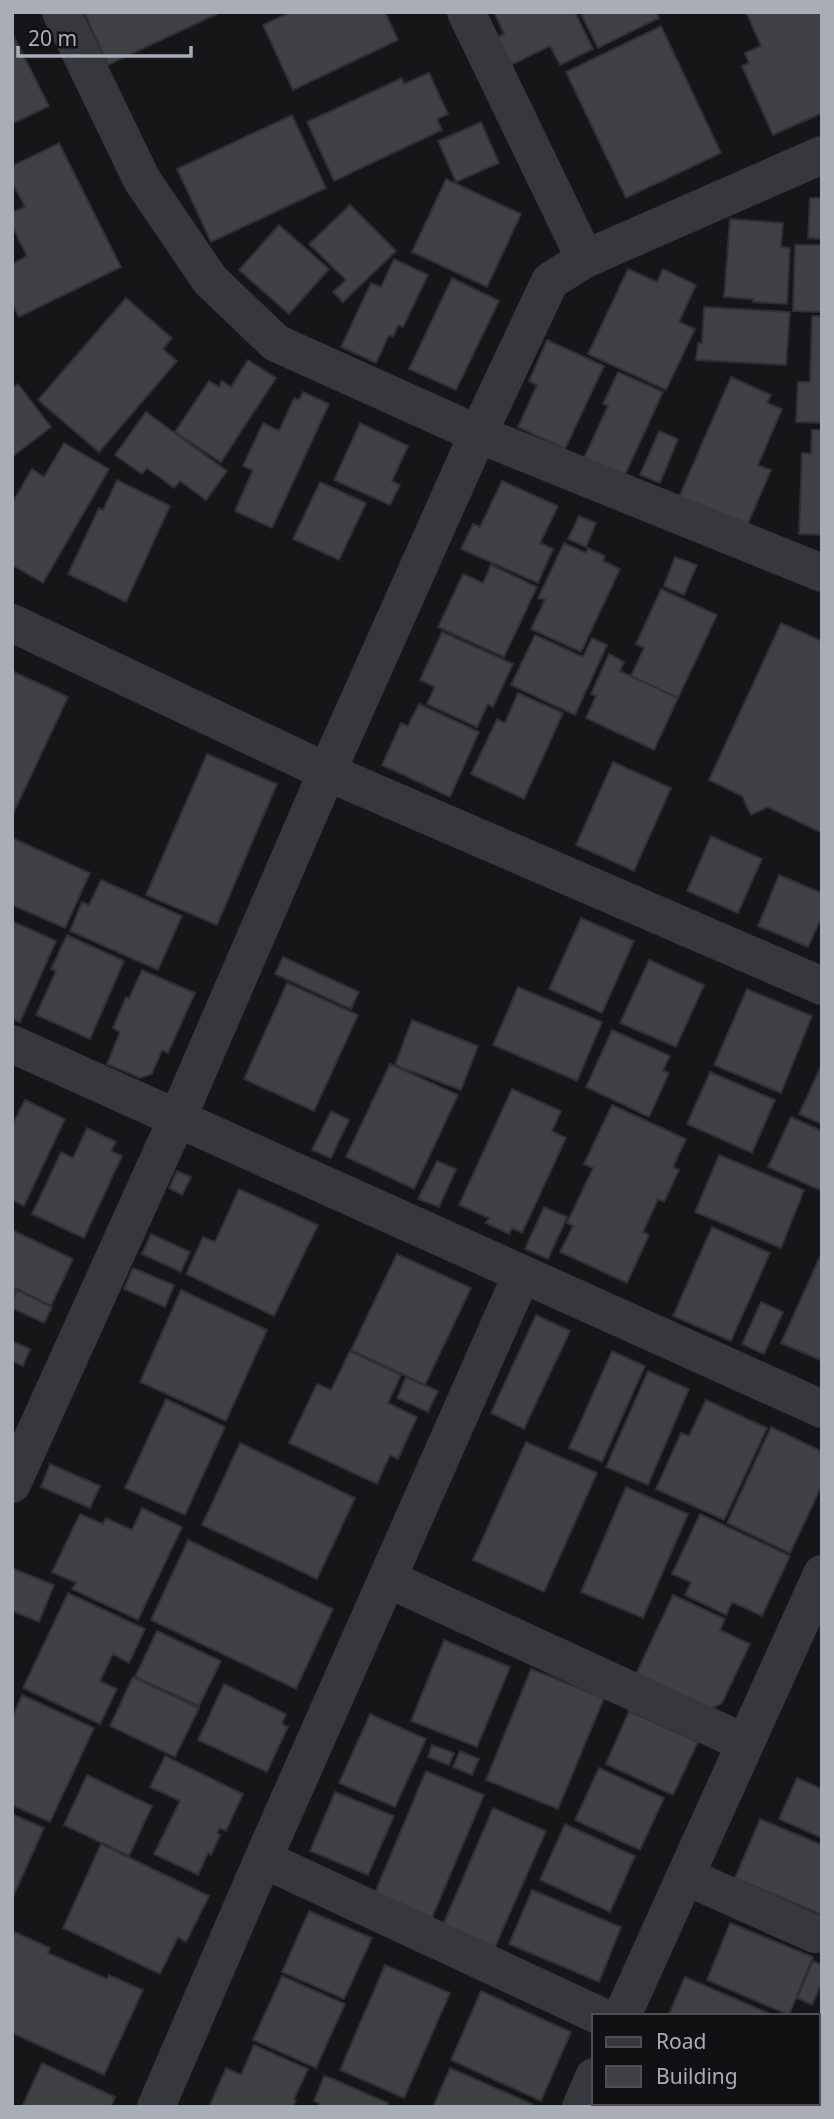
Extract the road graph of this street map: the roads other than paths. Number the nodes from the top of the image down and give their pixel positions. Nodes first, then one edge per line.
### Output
1 (61, 12) edge
2 (466, 12) edge
3 (822, 155) edge
4 (585, 259) junction
5 (478, 434) junction
6 (822, 573) edge
7 (12, 623) edge
8 (327, 772) junction
9 (822, 986) edge
10 (12, 1044) edge
11 (177, 1119) junction
12 (522, 1274) junction
13 (822, 1409) edge
14 (12, 1484) edge
15 (822, 1574) edge
16 (388, 1578) junction
17 (745, 1743) junction
18 (264, 1859) junction
19 (685, 1876) junction
20 (815, 1934) dead end
21 (596, 2014) edge
22 (623, 2014) edge
23 (592, 2082) edge
24 (156, 2107) edge
25 (581, 2107) edge

1 - 5 street
2 - 4 street
3 - 4 street
4 - 5 street
5 - 6 street
5 - 8 street
7 - 8 street
8 - 9 street
8 - 11 street
10 - 11 street
11 - 12 street
11 - 14 street
12 - 13 street
12 - 16 street
15 - 17 street
16 - 17 street
16 - 18 street
17 - 19 street
18 - 21 street
18 - 24 street
19 - 20 street
19 - 22 street
23 - 25 street

